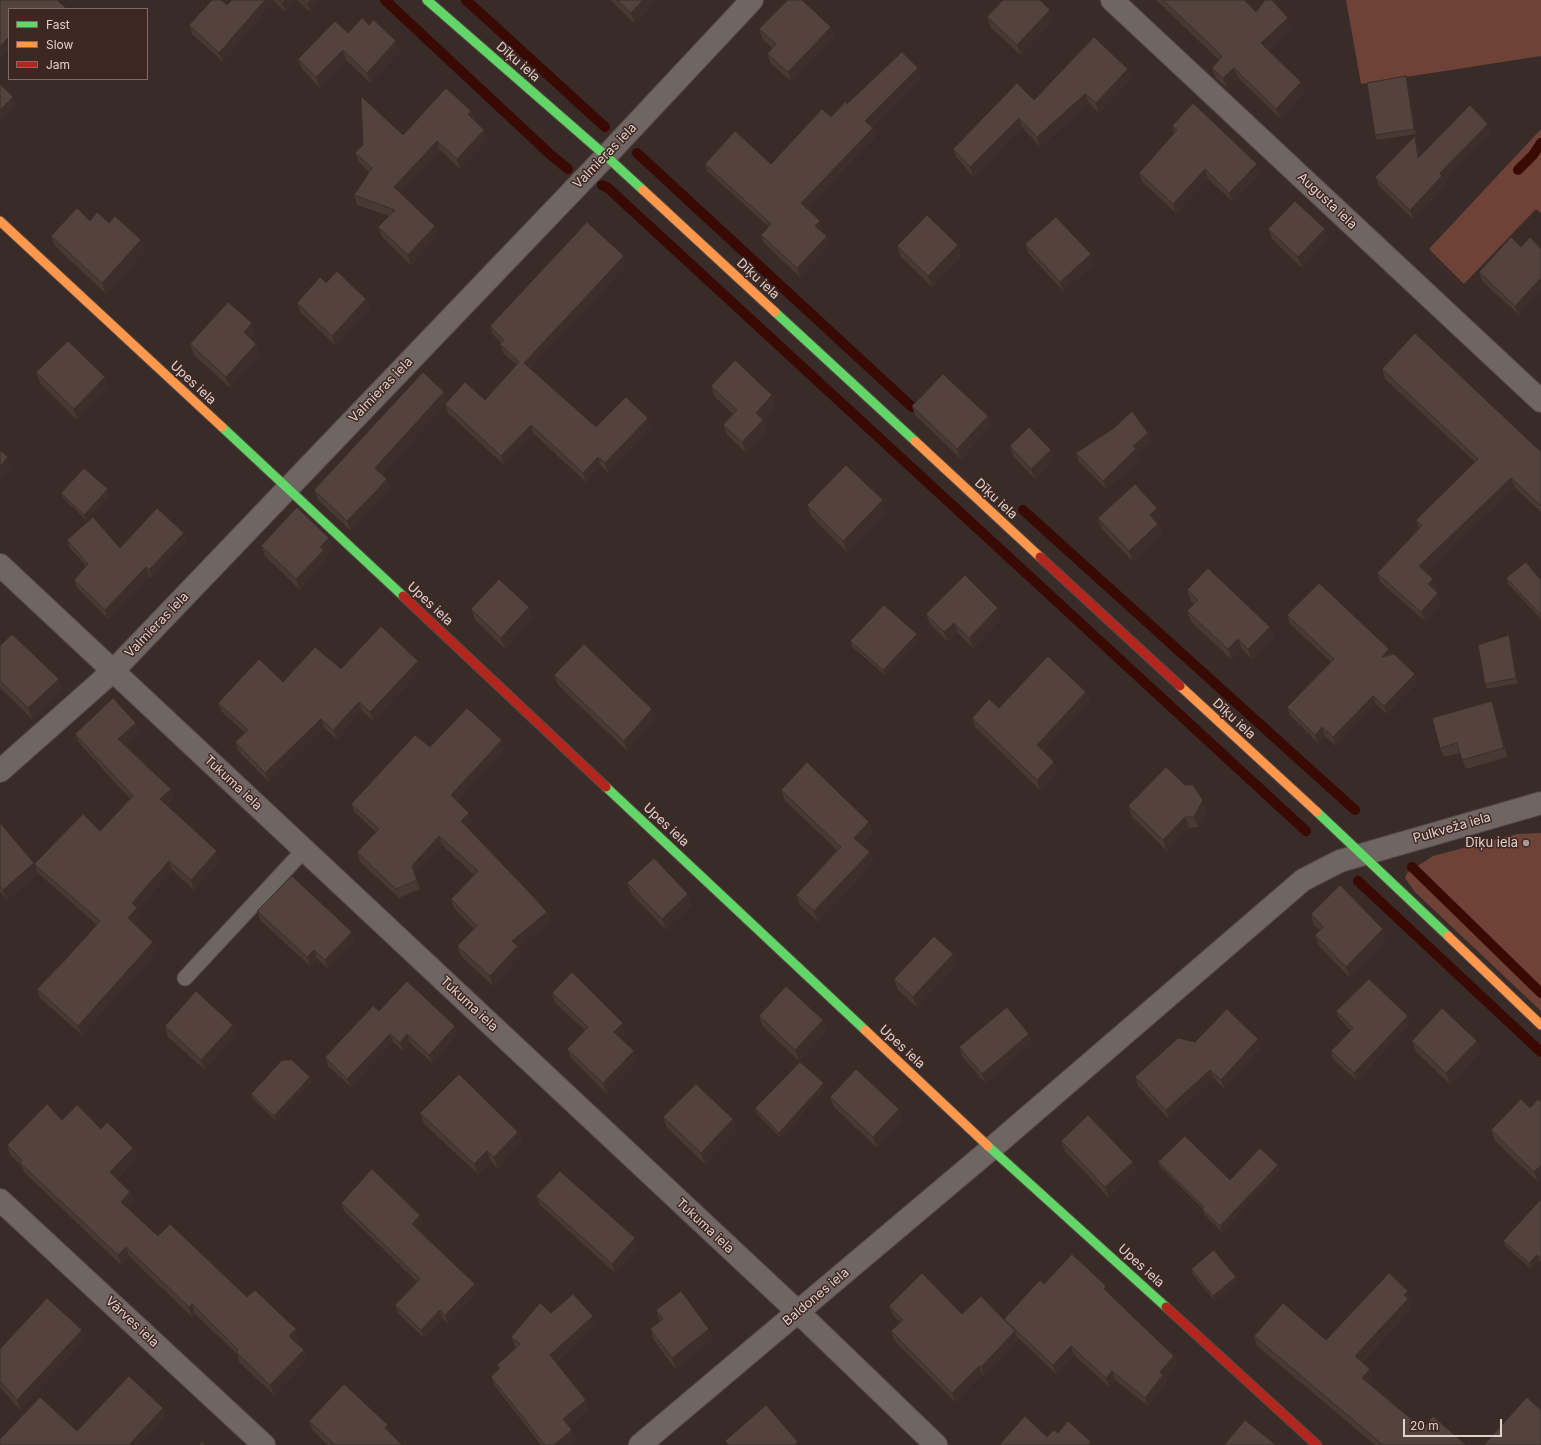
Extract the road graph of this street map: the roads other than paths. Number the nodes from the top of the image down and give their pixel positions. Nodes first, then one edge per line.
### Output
1 (427, 0) edge
2 (752, 0) edge
3 (1112, 0) edge
4 (606, 156) junction
5 (0, 221) edge
6 (1541, 402) edge
7 (287, 488) junction
8 (0, 565) edge
9 (114, 671) junction
10 (0, 771) edge
11 (1541, 803) edge
12 (304, 850) junction
13 (1362, 854) junction
14 (184, 978) dead end
15 (1541, 1026) edge
16 (992, 1148) junction
17 (0, 1200) edge
18 (798, 1312) junction
19 (264, 1445) edge
20 (640, 1445) edge
21 (936, 1445) edge
22 (1317, 1445) edge

1 - 4 street, Dīķu iela
2 - 4 street, Valmieras iela
3 - 6 street, Augusta iela
4 - 7 street, Valmieras iela
4 - 13 street, Dīķu iela
5 - 7 street, Upes iela
7 - 9 street, Valmieras iela
7 - 16 street, Upes iela
8 - 9 street, Tukuma iela
9 - 10 street, Valmieras iela
9 - 12 street, Tukuma iela
11 - 13 street, Pulkveža iela
12 - 14 lane
12 - 18 street, Tukuma iela
13 - 15 street, Dīķu iela
13 - 16 street, Pulkveža iela
16 - 18 street, Baldones iela
16 - 22 street, Upes iela
17 - 19 street, Vārves iela
18 - 20 street, Baldones iela
18 - 21 street, Tukuma iela

